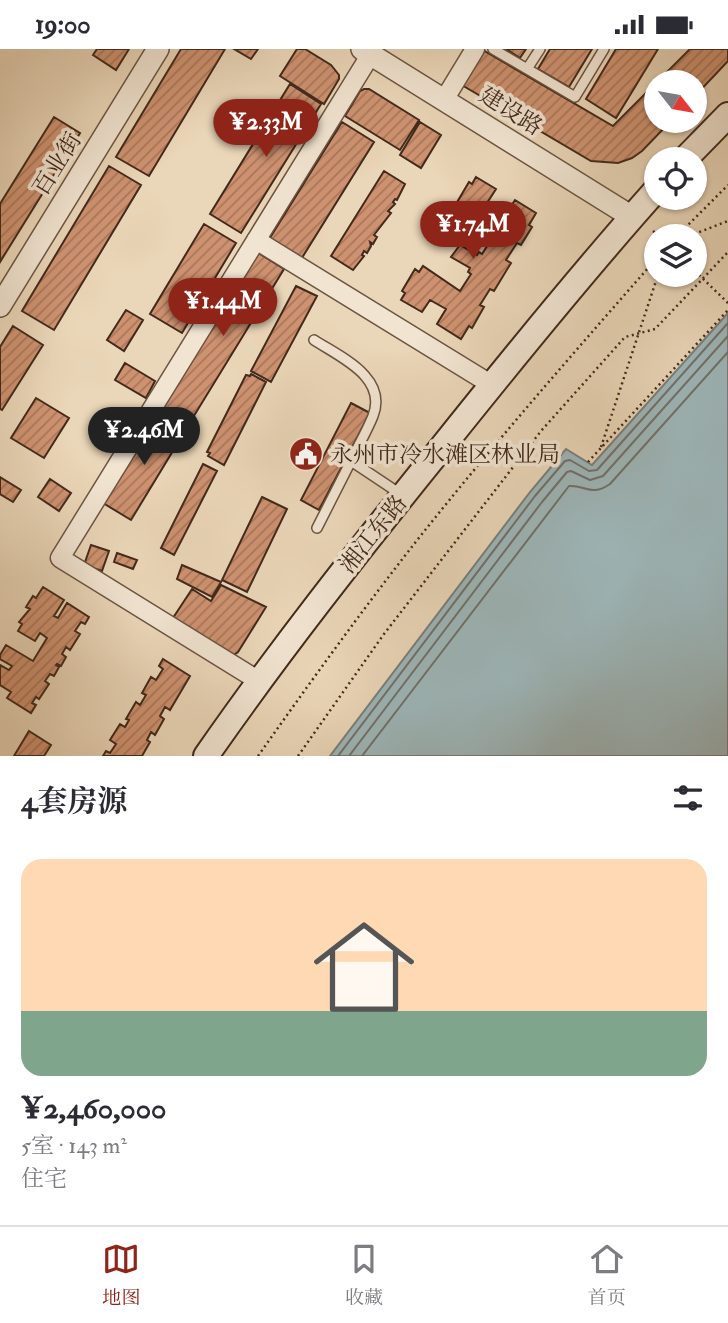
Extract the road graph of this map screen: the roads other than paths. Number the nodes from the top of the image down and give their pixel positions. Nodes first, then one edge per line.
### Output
1 (158, 49) edge
2 (475, 49) edge
3 (494, 49) edge
4 (540, 49) edge
5 (604, 49) edge
6 (366, 52) edge
7 (527, 69) junction
8 (444, 100) junction
9 (728, 115) edge
10 (697, 147) edge
11 (644, 204) edge
12 (632, 217) junction
13 (256, 240) junction
14 (0, 306) edge
15 (314, 340) dead end
16 (492, 384) junction
17 (351, 461) junction
18 (403, 496) junction
19 (317, 529) dead end
20 (258, 681) junction
21 (206, 756) edge

1 - 14 street, 百业街
2 - 8 street
3 - 7 lane
4 - 7 lane
5 - 7 lane
6 - 8 street, 建设路
6 - 13 street
8 - 12 street, 建设路
9 - 10 main road
11 - 12 main road, 湘江东路
12 - 16 main road, 湘江东路
13 - 16 street
13 - 20 street
15 - 17 lane
16 - 18 main road, 湘江东路
17 - 18 lane
17 - 19 lane
18 - 20 main road, 湘江东路
20 - 21 main road, 湘江东路

